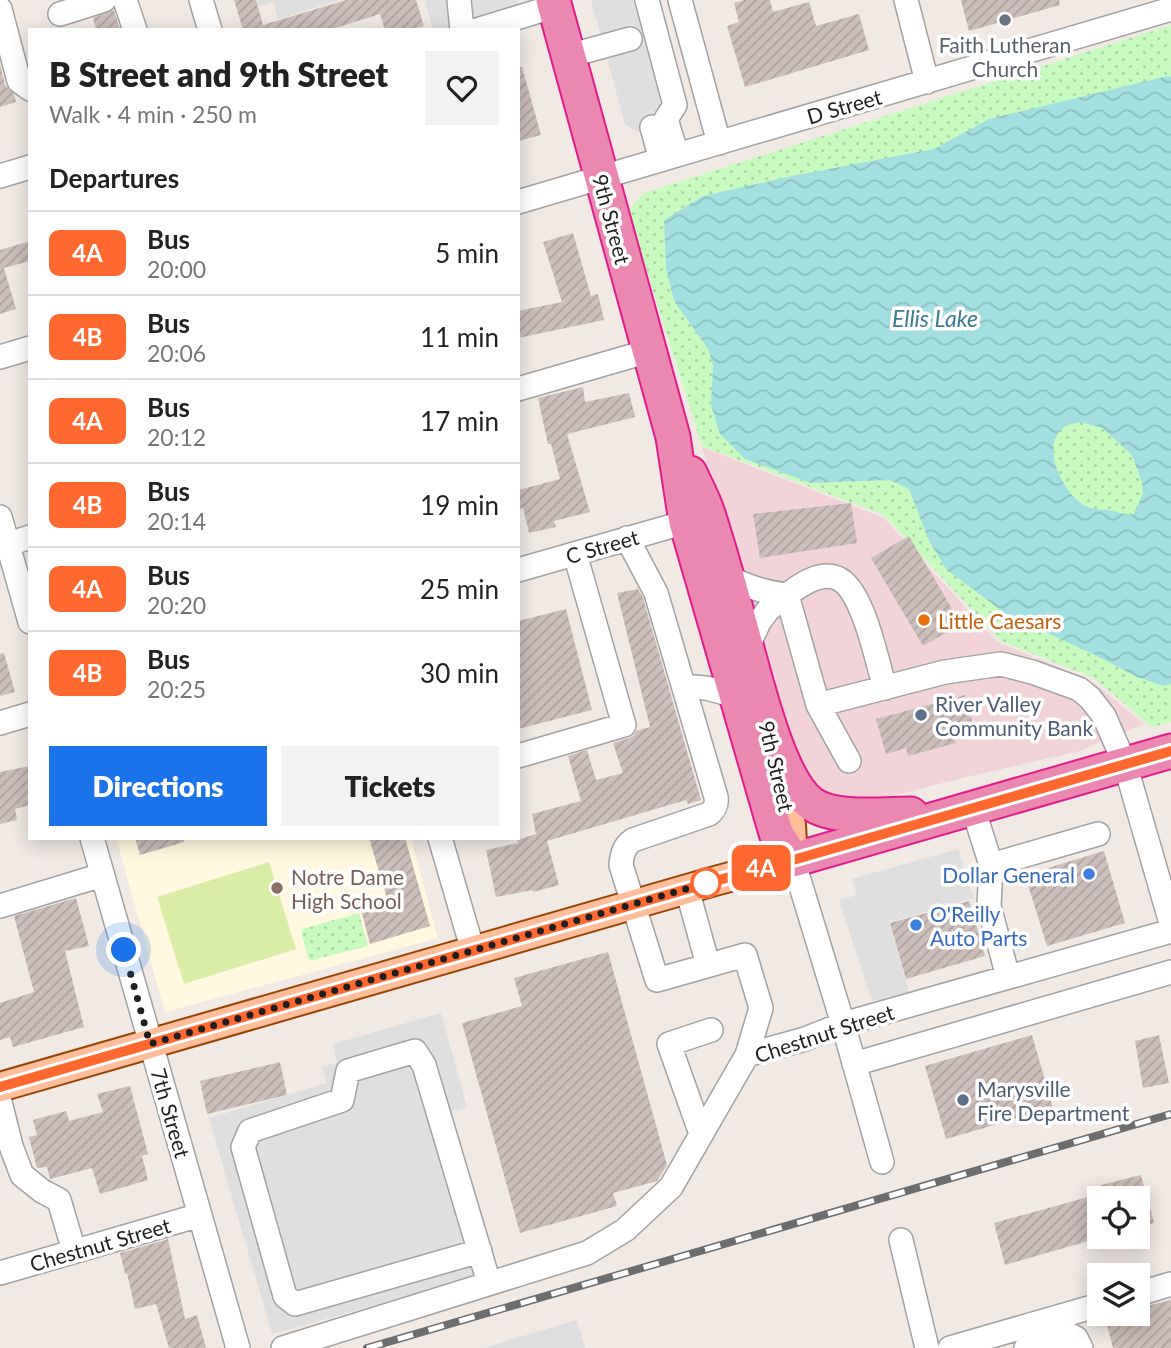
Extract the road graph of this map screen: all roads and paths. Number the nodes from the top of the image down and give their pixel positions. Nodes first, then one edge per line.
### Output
1 (104, 0) edge
2 (125, 0) edge
3 (201, 0) edge
4 (459, 0) edge
5 (647, 0) edge
6 (680, 0) edge
7 (906, 0) edge
8 (554, 3) edge
9 (0, 9) edge
10 (1171, 9) edge
11 (60, 15) edge
12 (134, 28) edge
13 (209, 28) edge
14 (462, 28) edge
15 (483, 28) edge
16 (630, 39) dead end
17 (568, 56) junction
18 (6, 57) edge
19 (927, 82) junction
20 (28, 88) edge
21 (652, 127) dead end
22 (719, 143) junction
23 (669, 157) junction
24 (28, 168) edge
25 (0, 176) edge
26 (601, 177) junction
27 (520, 201) edge
28 (28, 349) edge
29 (649, 351) junction
30 (0, 357) edge
31 (520, 388) edge
32 (673, 437) junction
33 (0, 517) edge
34 (686, 522) junction
35 (651, 532) junction
36 (627, 538) junction
37 (12, 543) edge
38 (575, 554) junction
39 (520, 569) edge
40 (726, 576) junction
41 (656, 593) junction
42 (787, 595) junction
43 (28, 613) edge
44 (736, 652) junction
45 (687, 687) junction
46 (885, 688) junction
47 (737, 697) junction
48 (818, 705) junction
49 (28, 715) edge
50 (766, 715) junction
51 (0, 723) edge
52 (1171, 751) edge
53 (520, 754) edge
54 (849, 761) dead end
55 (1125, 764) junction
56 (963, 811) junction
57 (1098, 834) dead end
58 (93, 840) edge
59 (441, 840) edge
60 (793, 860) junction
61 (991, 866) junction
62 (102, 875) junction
63 (687, 889) junction
64 (633, 904) junction
65 (0, 906) edge
66 (1171, 923) edge
67 (1171, 931) edge
68 (473, 951) junction
69 (708, 965) junction
70 (1171, 972) edge
71 (1014, 976) junction
72 (1032, 1012) junction
73 (843, 1024) junction
74 (711, 1030) dead end
75 (150, 1044) junction
76 (747, 1055) junction
77 (854, 1064) junction
78 (0, 1087) edge
79 (0, 1102) edge
80 (701, 1134) junction
81 (882, 1162) dead end
82 (200, 1215) junction
83 (901, 1240) dead end
84 (74, 1251) junction
85 (480, 1251) junction
86 (0, 1273) edge
87 (489, 1283) junction
88 (1171, 1284) edge
89 (1150, 1290) edge
90 (1087, 1308) edge
91 (238, 1348) edge
92 (283, 1348) edge
93 (927, 1348) edge
94 (950, 1348) edge
95 (1026, 1348) edge
96 (1081, 1348) edge

1 - 11 street
2 - 12 street
3 - 13 street
4 - 14 street
5 - 23 street
6 - 22 street
7 - 19 street
8 - 15 street
8 - 17 highway, 9th Street
9 - 18 street
10 - 19 street, D Street
16 - 17 street
17 - 26 highway, 9th Street
18 - 20 street
19 - 22 street, D Street
21 - 23 street
22 - 23 street, D Street
23 - 26 street, D Street
24 - 25 street
26 - 27 street, D Street
26 - 29 highway, 9th Street
28 - 30 street
29 - 31 street
29 - 32 highway, 9th Street
32 - 34 highway, 9th Street
32 - 40 highway, 9th Street
33 - 37 street
34 - 35 street, C Street
34 - 44 highway, 9th Street
35 - 36 street, C Street
35 - 41 street
36 - 38 street, C Street
36 - 41 street
37 - 43 street
38 - 39 street, C Street
38 - 53 street
40 - 42 street
40 - 44 highway, 9th Street
41 - 45 street
42 - 44 street
42 - 46 street
42 - 48 street
44 - 45 street
44 - 47 highway, 9th Street
44 - 50 highway, 9th Street
45 - 47 street
45 - 64 street
46 - 48 street
46 - 55 street
47 - 60 highway, 9th Street
48 - 54 street
49 - 51 street
50 - 56 highway
50 - 60 main road, 9th Street
52 - 55 highway
55 - 56 highway
55 - 66 street
56 - 60 highway
56 - 61 street
57 - 61 street
58 - 62 street, 7th Street
59 - 68 street
60 - 63 main road
60 - 73 street, 9th Street
61 - 71 street
62 - 65 street
62 - 75 street, 7th Street
63 - 64 main road
63 - 69 street
64 - 68 main road
64 - 69 street
67 - 71 street, Chestnut Street
68 - 75 main road
69 - 76 street
70 - 72 street
71 - 72 street
71 - 73 street, Chestnut Street
72 - 77 street
73 - 76 street, Chestnut Street
73 - 77 street, 9th Street
74 - 80 street
75 - 78 main road
75 - 82 street, 7th Street
76 - 80 street, Chestnut Street
77 - 81 street, 9th Street
79 - 84 street
80 - 87 street, Chestnut Street
82 - 84 street, Chestnut Street
82 - 91 street, 7th Street
83 - 93 street
84 - 86 street, Chestnut Street
85 - 85 street
85 - 87 street
87 - 92 street, Chestnut Street
88 - 89 street
90 - 94 street
95 - 96 street

